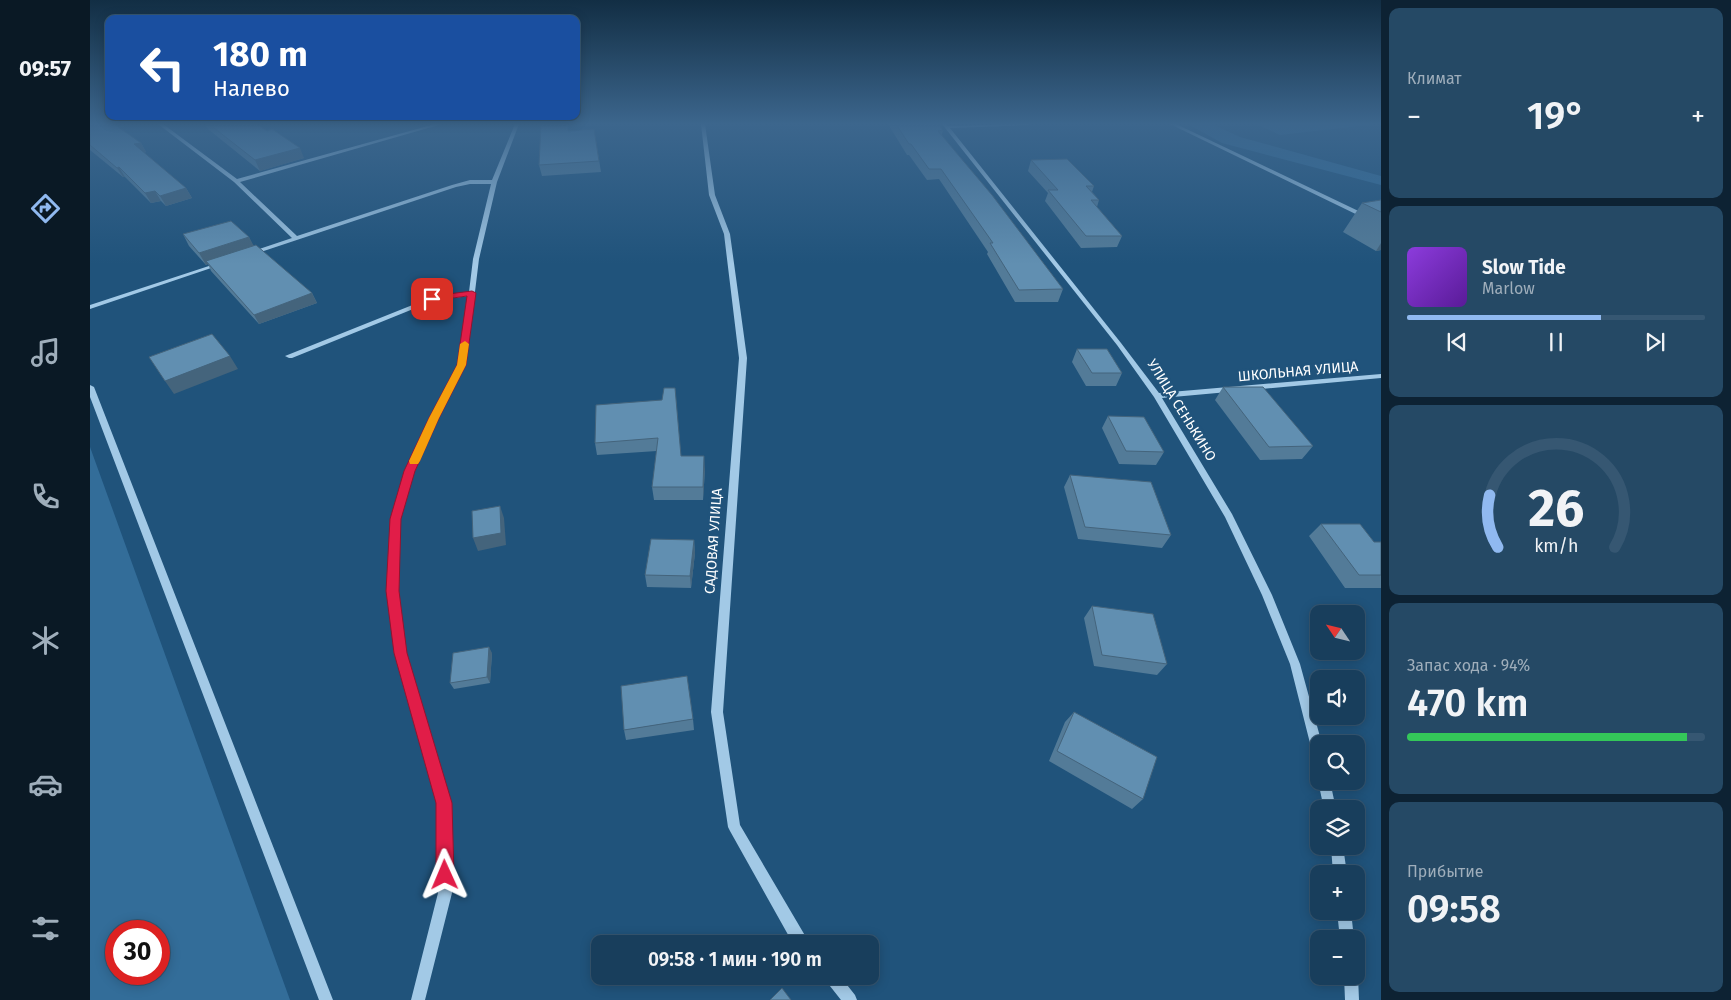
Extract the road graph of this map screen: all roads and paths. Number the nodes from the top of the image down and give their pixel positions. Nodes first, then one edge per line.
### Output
1 (223, 171) edge
2 (270, 171) edge
3 (498, 171) edge
4 (709, 171) edge
5 (981, 171) edge
6 (1269, 171) edge
7 (236, 180) junction
8 (494, 182) junction
9 (1381, 218) edge
10 (296, 239) junction
11 (249, 254) edge
12 (230, 260) edge
13 (472, 293) junction
14 (90, 307) edge
15 (290, 356) dead end
16 (1381, 376) edge
17 (90, 387) edge
18 (1157, 396) junction
19 (1314, 735) edge
20 (796, 935) edge
21 (838, 985) edge
22 (1351, 985) edge
23 (326, 1000) edge
24 (418, 1000) edge
25 (850, 1000) edge
26 (1352, 1000) edge

1 - 7 street
2 - 7 street
3 - 8 street
4 - 20 street, САДОВАЯ УЛИЦА
5 - 18 street, УЛИЦА СЕНЬКИНО
6 - 9 street
7 - 10 street
8 - 10 street
8 - 13 street
10 - 11 street
12 - 14 street
13 - 15 street
13 - 24 street
16 - 18 street, ШКОЛЬНАЯ УЛИЦА
17 - 23 street
18 - 19 street, УЛИЦА СЕНЬКИНО
21 - 25 street
22 - 26 street

